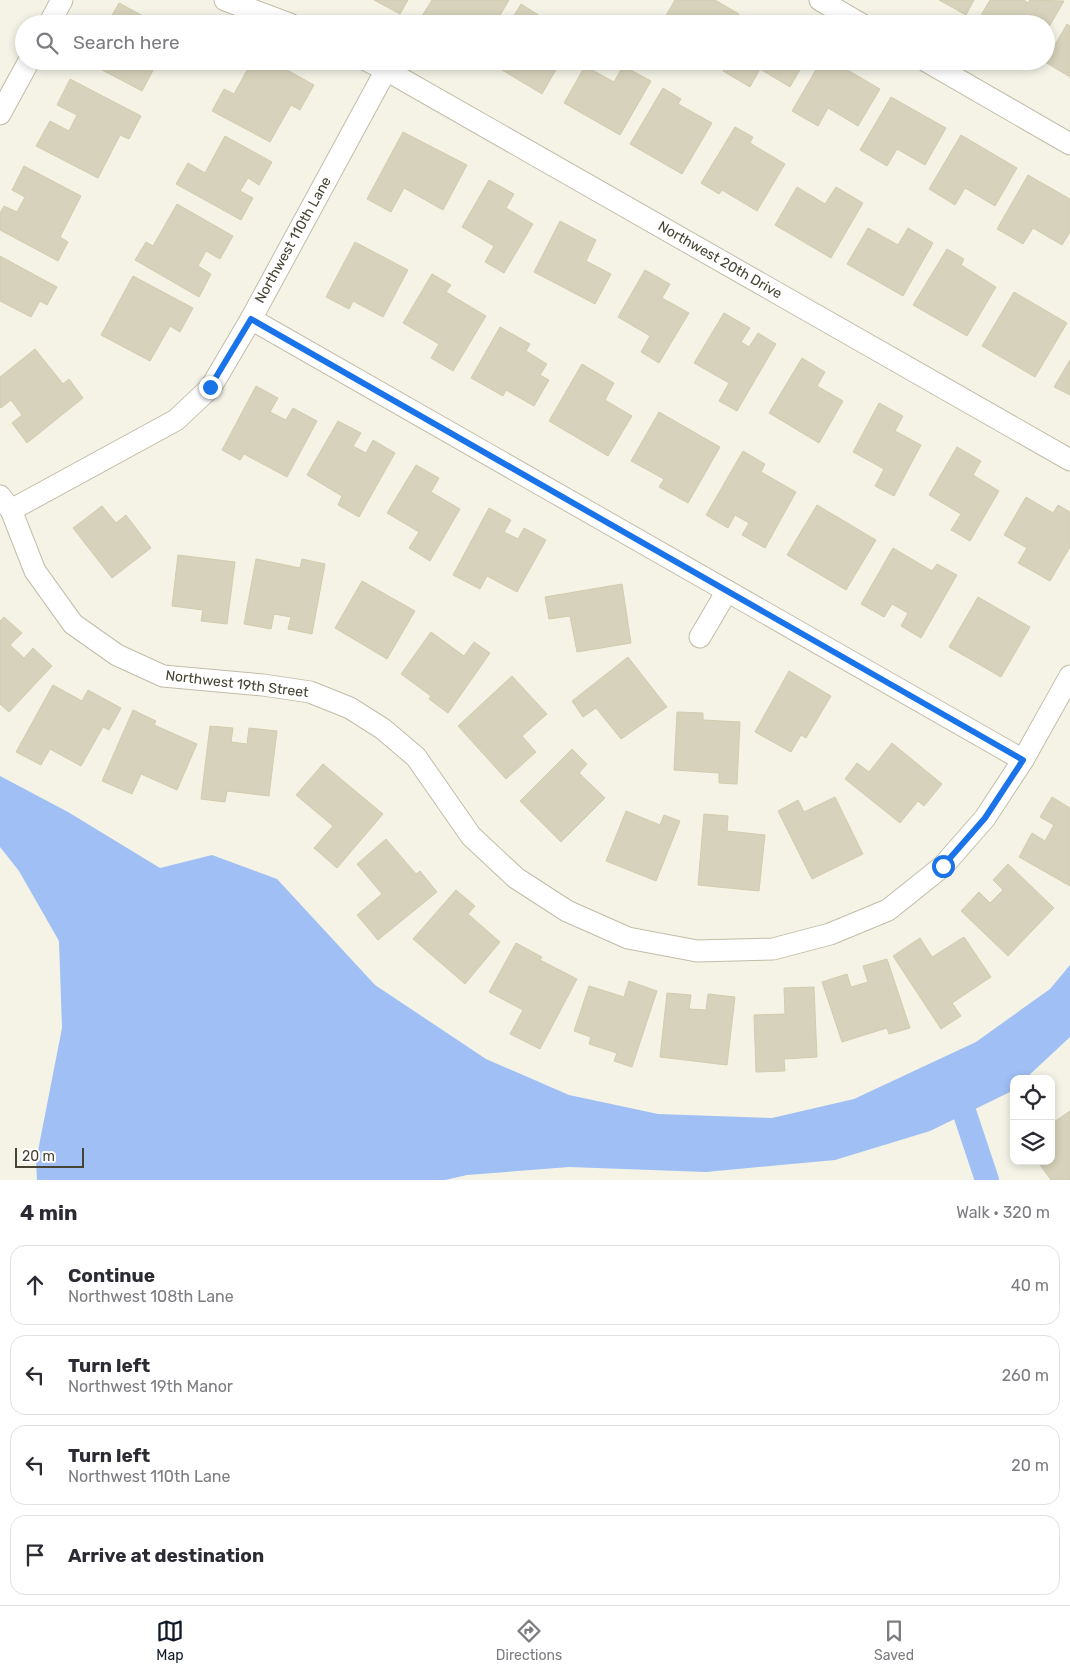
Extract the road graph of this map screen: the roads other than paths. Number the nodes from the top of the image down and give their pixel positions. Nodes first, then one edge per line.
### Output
1 (62, 0) edge
2 (225, 0) edge
3 (820, 0) edge
4 (54, 15) edge
5 (266, 15) edge
6 (846, 15) edge
7 (24, 70) edge
8 (375, 70) edge
9 (384, 70) edge
10 (942, 70) edge
11 (0, 114) edge
12 (1070, 144) edge
13 (251, 319) junction
14 (1070, 460) edge
15 (6, 503) edge
16 (727, 591) junction
17 (700, 637) dead end
18 (1070, 676) edge
19 (1023, 760) junction

1 - 4 street
2 - 5 street
3 - 6 street
7 - 11 street
8 - 13 street, Northwest 110th Lane
9 - 14 street, Northwest 20th Drive
10 - 12 street
13 - 15 street, Northwest 110th Lane
13 - 16 street
15 - 19 street, Northwest 19th Street
16 - 17 street
16 - 19 street
18 - 19 street, Northwest 19th Street

